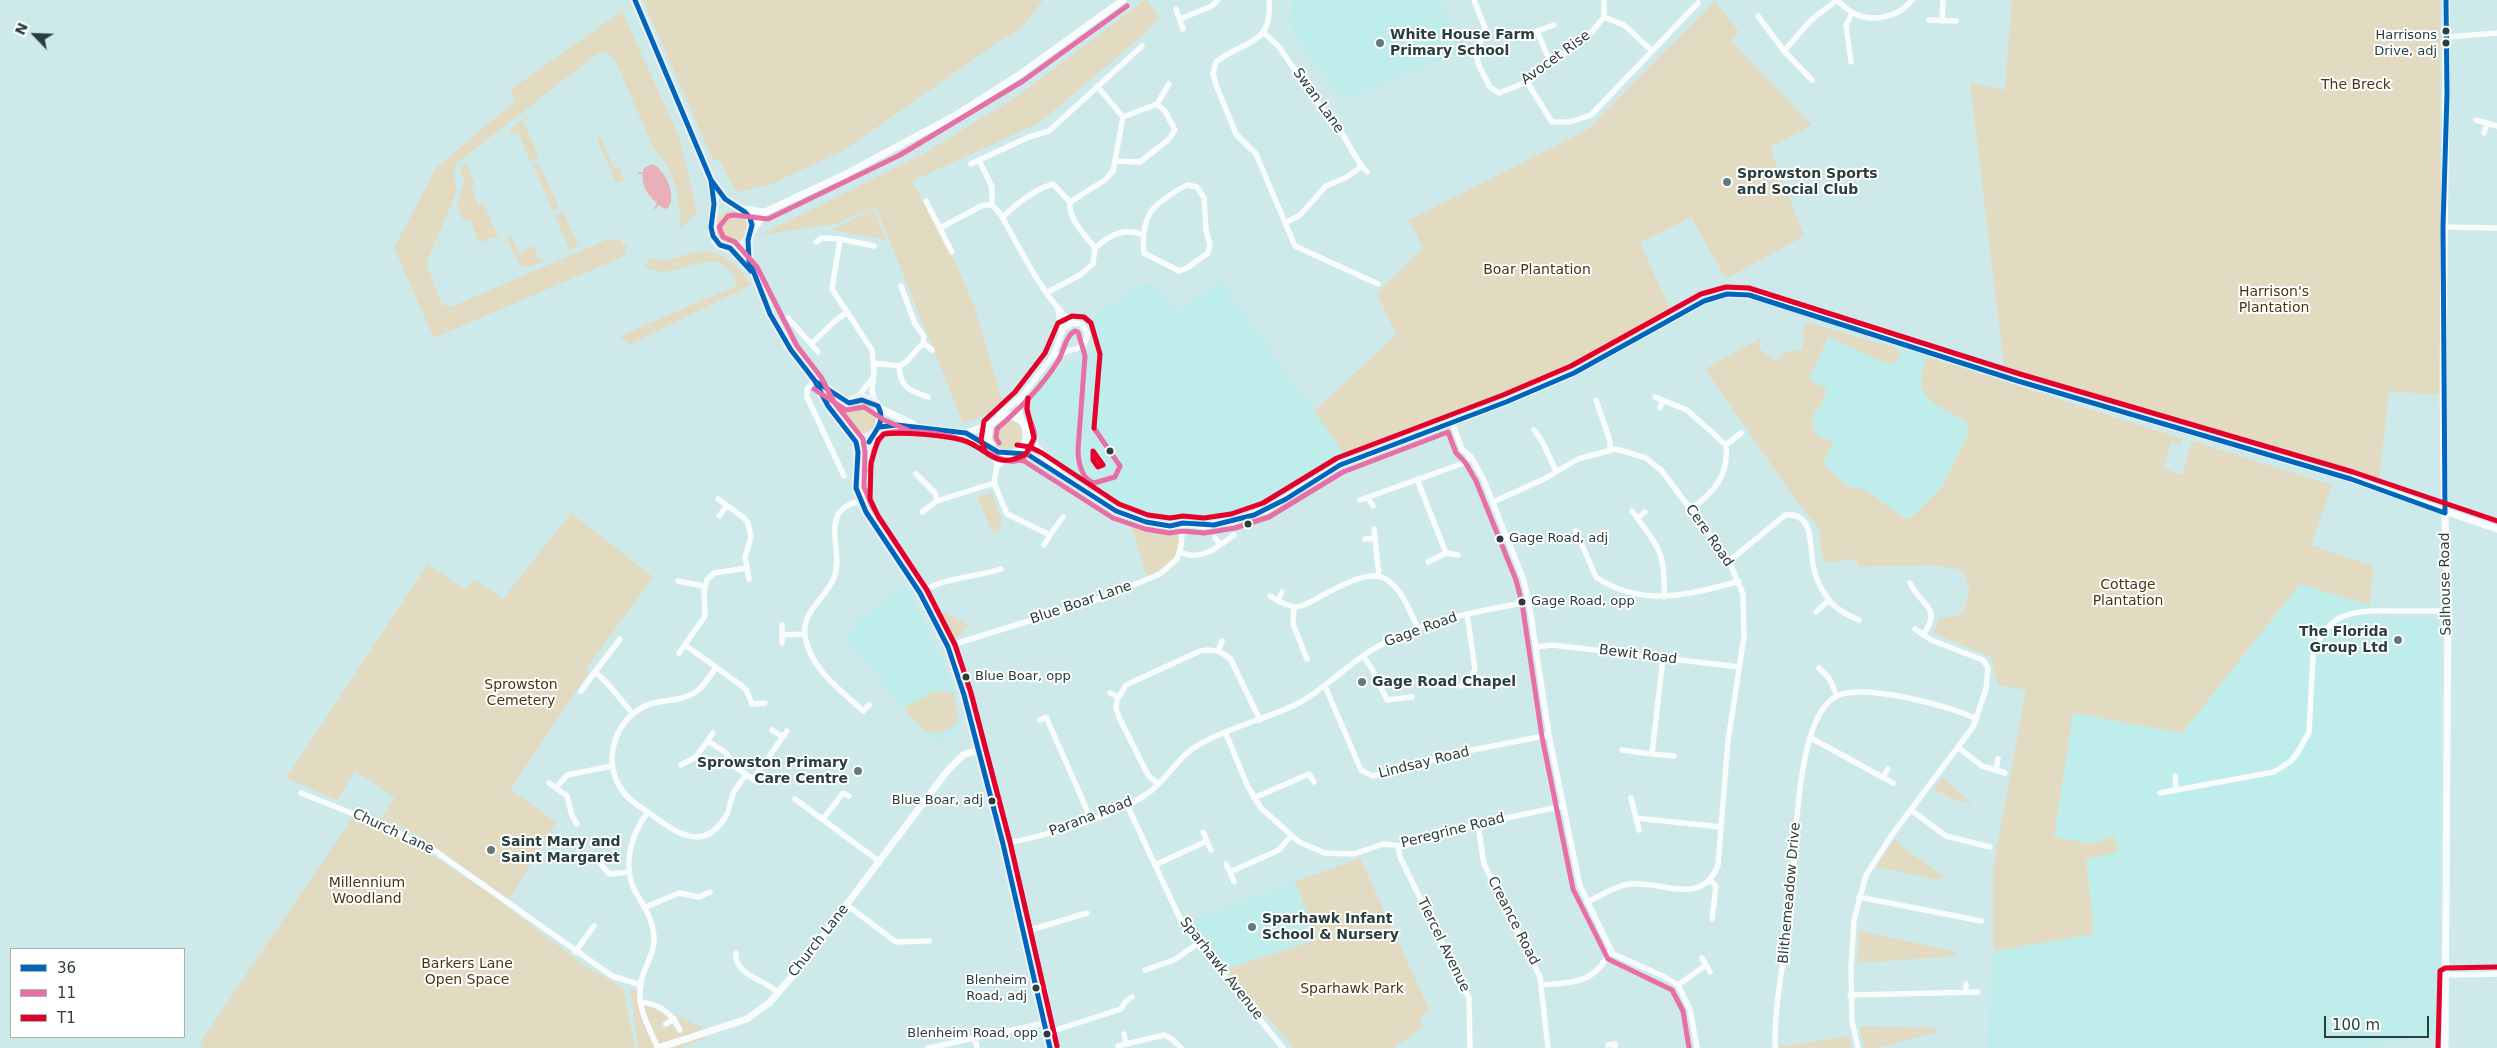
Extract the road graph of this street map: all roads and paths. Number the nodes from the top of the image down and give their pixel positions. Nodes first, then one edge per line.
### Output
1 (635, 0) edge
2 (1123, 0) edge
3 (1218, 0) edge
4 (1269, 0) edge
5 (1474, 0) edge
6 (1604, 0) edge
7 (1837, 0) edge
8 (1912, 0) edge
9 (1943, 0) edge
10 (2446, 0) edge
11 (1698, 3) dead end
12 (1176, 9) dead end
13 (1852, 13) junction
14 (1758, 16) dead end
15 (1604, 17) junction
16 (1180, 19) junction
17 (1929, 20) dead end
18 (1942, 21) junction
19 (1956, 21) dead end
20 (1554, 25) dead end
21 (1183, 29) dead end
22 (2497, 32) edge
23 (1264, 33) junction
24 (2446, 37) junction
25 (1142, 46) dead end
26 (1651, 50) junction
27 (1784, 50) junction
28 (1850, 62) dead end
29 (1551, 64) junction
30 (1812, 80) dead end
31 (1527, 82) junction
32 (1169, 84) dead end
33 (1097, 86) junction
34 (1157, 104) junction
35 (1124, 118) junction
36 (2476, 120) dead end
37 (2487, 123) junction
38 (2497, 126) edge
39 (2484, 133) dead end
40 (979, 160) junction
41 (1116, 162) junction
42 (971, 164) dead end
43 (1362, 166) junction
44 (1367, 172) dead end
45 (711, 180) junction
46 (926, 201) dead end
47 (1070, 202) junction
48 (992, 205) junction
49 (736, 208) junction
50 (765, 212) junction
51 (1004, 216) junction
52 (713, 219) junction
53 (1285, 223) junction
54 (2443, 227) junction
55 (940, 228) junction
56 (2497, 228) edge
57 (1143, 234) junction
58 (750, 236) junction
59 (840, 239) junction
60 (816, 242) dead end
61 (874, 246) dead end
62 (730, 248) junction
63 (1095, 248) junction
64 (952, 252) dead end
65 (752, 271) junction
66 (1378, 284) dead end
67 (901, 286) dead end
68 (1048, 292) junction
69 (1058, 310) junction
70 (847, 312) junction
71 (788, 318) dead end
72 (1073, 323) junction
73 (1061, 337) junction
74 (923, 343) junction
75 (812, 344) junction
76 (1075, 349) junction
77 (932, 350) dead end
78 (818, 352) dead end
79 (1052, 357) junction
80 (874, 363) junction
81 (899, 366) junction
82 (873, 378) junction
83 (815, 381) junction
84 (928, 397) dead end
85 (1021, 397) junction
86 (1655, 397) dead end
87 (1596, 400) dead end
88 (1663, 400) junction
89 (853, 401) junction
90 (878, 407) junction
91 (1660, 408) dead end
92 (996, 418) junction
93 (1022, 422) junction
94 (1452, 422) junction
95 (990, 425) junction
96 (921, 426) junction
97 (880, 427) junction
98 (1026, 429) junction
99 (1534, 430) dead end
100 (846, 431) junction
101 (966, 433) junction
102 (1741, 433) dead end
103 (872, 436) junction
104 (1726, 445) junction
105 (993, 448) junction
106 (1610, 451) junction
107 (1014, 453) junction
108 (1471, 458) junction
109 (997, 466) junction
110 (1556, 471) junction
111 (916, 474) dead end
112 (844, 476) dead end
113 (1417, 480) junction
114 (1067, 481) junction
115 (994, 483) junction
116 (1368, 498) junction
117 (718, 499) dead end
118 (862, 500) junction
119 (1360, 500) dead end
120 (936, 501) junction
121 (1494, 502) junction
122 (727, 506) junction
123 (1373, 506) dead end
124 (1691, 509) junction
125 (1632, 511) dead end
126 (922, 512) dead end
127 (1645, 512) dead end
128 (2445, 512) junction
129 (719, 516) dead end
130 (1063, 517) dead end
131 (1638, 518) junction
132 (1183, 522) junction
133 (1374, 529) dead end
134 (2497, 529) edge
135 (1576, 531) dead end
136 (1050, 535) junction
137 (1234, 535) dead end
138 (1216, 538) dead end
139 (1375, 538) junction
140 (1365, 539) dead end
141 (1220, 544) junction
142 (1044, 545) dead end
143 (1180, 552) junction
144 (1446, 552) junction
145 (1458, 555) dead end
146 (1729, 561) junction
147 (1428, 562) dead end
148 (747, 568) junction
149 (1001, 569) dead end
150 (1379, 576) junction
151 (749, 579) dead end
152 (678, 580) dead end
153 (1739, 582) junction
154 (1910, 583) dead end
155 (704, 586) junction
156 (1282, 592) dead end
157 (920, 593) junction
158 (1270, 596) dead end
159 (1664, 597) junction
160 (1829, 600) junction
161 (1278, 601) junction
162 (1529, 602) junction
163 (1294, 607) junction
164 (2448, 611) junction
165 (1816, 612) dead end
166 (1467, 614) junction
167 (1859, 620) dead end
168 (782, 625) dead end
169 (1418, 629) junction
170 (1915, 629) dead end
171 (972, 630) dead end
172 (804, 634) junction
173 (782, 635) junction
174 (1923, 635) junction
175 (971, 638) junction
176 (620, 639) dead end
177 (1222, 641) dead end
178 (958, 643) dead end
179 (685, 644) junction
180 (782, 644) dead end
181 (1302, 646) junction
182 (1536, 646) junction
183 (1296, 650) dead end
184 (1218, 651) junction
185 (679, 653) dead end
186 (1363, 656) junction
187 (1663, 658) junction
188 (1307, 659) dead end
189 (716, 667) junction
190 (1740, 667) junction
191 (1819, 668) dead end
192 (595, 672) junction
193 (1473, 676) junction
194 (1482, 680) dead end
195 (1325, 686) junction
196 (1461, 686) dead end
197 (581, 691) dead end
198 (1110, 693) dead end
199 (1837, 696) junction
200 (1118, 697) junction
201 (1412, 697) dead end
202 (1387, 700) junction
203 (764, 703) dead end
204 (869, 705) dead end
205 (1383, 706) dead end
206 (863, 711) junction
207 (633, 714) junction
208 (858, 717) dead end
209 (1978, 719) junction
210 (1040, 720) dead end
211 (1260, 720) junction
212 (772, 730) dead end
213 (788, 731) dead end
214 (713, 733) dead end
215 (1226, 734) junction
216 (1549, 734) junction
217 (783, 738) junction
218 (1811, 738) junction
219 (708, 741) junction
220 (1959, 748) junction
221 (978, 750) junction
222 (1622, 750) dead end
223 (1652, 754) junction
224 (1674, 756) dead end
225 (1998, 759) dead end
226 (681, 765) dead end
227 (612, 766) junction
228 (1888, 769) dead end
229 (1996, 770) junction
230 (2005, 773) dead end
231 (746, 774) junction
232 (2175, 776) dead end
233 (1883, 777) junction
234 (1314, 782) dead end
235 (549, 783) dead end
236 (1893, 783) dead end
237 (1158, 784) junction
238 (556, 788) junction
239 (2176, 790) junction
240 (301, 793) dead end
241 (2160, 793) dead end
242 (849, 796) dead end
243 (1254, 798) junction
244 (1631, 798) dead end
245 (795, 799) dead end
246 (1127, 805) junction
247 (1563, 806) junction
248 (1911, 810) junction
249 (648, 812) junction
250 (1636, 818) junction
251 (823, 819) junction
252 (1090, 819) junction
253 (577, 824) dead end
254 (1478, 824) junction
255 (1721, 827) junction
256 (1638, 830) dead end
257 (1203, 832) dead end
258 (1291, 836) junction
259 (1207, 840) junction
260 (1003, 844) junction
261 (1398, 846) junction
262 (1990, 847) dead end
263 (1212, 850) dead end
264 (880, 862) junction
265 (601, 864) dead end
266 (1226, 864) dead end
267 (1155, 865) junction
268 (629, 872) junction
269 (1230, 872) junction
270 (1710, 880) junction
271 (1234, 882) dead end
272 (710, 892) dead end
273 (1858, 897) junction
274 (1587, 902) junction
275 (847, 905) junction
276 (646, 907) junction
277 (1087, 913) dead end
278 (1712, 919) dead end
279 (1981, 922) dead end
280 (594, 926) dead end
281 (1024, 932) junction
282 (929, 941) dead end
283 (1197, 944) junction
284 (1611, 950) junction
285 (575, 952) junction
286 (736, 953) dead end
287 (1702, 958) dead end
288 (1706, 965) junction
289 (1145, 970) dead end
290 (1710, 972) dead end
291 (2497, 974) edge
292 (2446, 975) junction
293 (1966, 984) dead end
294 (641, 985) junction
295 (1542, 985) junction
296 (1678, 985) junction
297 (1966, 992) junction
298 (1978, 992) dead end
299 (779, 993) junction
300 (1850, 995) junction
301 (1132, 997) dead end
302 (640, 1002) junction
303 (674, 1020) junction
304 (1044, 1023) junction
305 (666, 1024) dead end
306 (680, 1030) dead end
307 (1047, 1033) junction
308 (1124, 1034) dead end
309 (975, 1037) junction
310 (1622, 1043) dead end
311 (1126, 1044) junction
312 (1118, 1046) dead end
313 (1613, 1046) edge
314 (658, 1048) edge
315 (928, 1048) edge
316 (976, 1048) edge
317 (1050, 1048) edge
318 (1181, 1048) edge
319 (1283, 1048) edge
320 (1470, 1048) edge
321 (1548, 1048) edge
322 (1697, 1048) edge
323 (1775, 1048) edge
324 (1858, 1048) edge
325 (2445, 1048) edge

1 - 45 main road
2 - 50 street
3 - 16 street
4 - 23 street
5 - 31 street, Avocet Rise
6 - 15 street
7 - 13 street
7 - 27 street
8 - 13 street
9 - 18 street
10 - 24 street, Salhouse Road
11 - 26 street
12 - 16 street
13 - 28 street
14 - 27 street
15 - 26 street
15 - 29 street, Avocet Rise
16 - 21 street
17 - 18 street
18 - 19 street
20 - 29 street
22 - 24 street
23 - 43 street, Swan Lane
23 - 53 street
24 - 54 street, Salhouse Road
25 - 33 street
26 - 31 street
27 - 30 street
29 - 31 street, Avocet Rise
32 - 34 street
33 - 35 street
33 - 40 street
34 - 35 street
34 - 41 street
35 - 41 street
36 - 37 street
37 - 38 street
37 - 39 street
40 - 42 street
40 - 48 street
41 - 47 street
43 - 44 street, Swan Lane
43 - 53 street
45 - 49 main road
45 - 52 main road
46 - 55 street
47 - 51 street
47 - 63 street
48 - 51 street
48 - 55 street
49 - 50 street
49 - 52 main road
49 - 58 main road
50 - 58 street
51 - 68 street
52 - 62 main road
53 - 66 street
54 - 56 street
54 - 128 street, Salhouse Road
55 - 64 street
57 - 57 street
57 - 63 street
58 - 62 main road
58 - 65 main road
59 - 60 street
59 - 61 street
59 - 70 street
62 - 65 main road
63 - 68 street
65 - 83 main road
67 - 74 street
68 - 69 street
69 - 72 street
69 - 73 street
70 - 75 street
70 - 80 street
71 - 75 street
72 - 73 street
72 - 76 street
73 - 76 street
73 - 79 street
74 - 77 street
74 - 81 street
75 - 78 street
76 - 79 street
79 - 85 street
80 - 81 street
80 - 82 street
81 - 84 street
82 - 89 street
82 - 90 street
83 - 89 main road
83 - 100 main road
83 - 112 street
85 - 92 street
85 - 93 street
86 - 88 street
87 - 106 street
88 - 91 street
88 - 104 street
89 - 90 main road
89 - 100 main road
90 - 96 street
90 - 97 main road
92 - 93 street
92 - 95 street
93 - 98 street
94 - 108 street
94 - 128 street
94 - 132 street
95 - 101 street
95 - 105 street
96 - 97 street
96 - 101 street
97 - 103 main road
98 - 107 street
98 - 114 street
99 - 110 street
100 - 103 main road
100 - 118 main road
101 - 105 street
102 - 104 street
103 - 118 main road
104 - 124 street
105 - 107 street
105 - 109 street
106 - 110 street, Cere Road
106 - 124 street, Cere Road
107 - 109 street
107 - 114 street
108 - 113 street
108 - 121 street
109 - 115 street
110 - 121 street, Cere Road
111 - 120 street
113 - 116 street
113 - 144 street
114 - 132 street
115 - 120 street
115 - 136 street
116 - 119 street
116 - 123 street
117 - 122 street
118 - 157 main road
118 - 172 street
120 - 126 street
121 - 162 street
122 - 129 street
122 - 148 street
124 - 146 street, Cere Road
125 - 131 street
127 - 131 street
128 - 134 street
128 - 164 street, Salhouse Road
130 - 136 street
131 - 159 street
132 - 143 street
133 - 139 street
135 - 159 street
136 - 142 street
137 - 141 street
138 - 141 street
139 - 140 street
139 - 150 street
141 - 143 street
143 - 175 street, Blue Boar Lane
144 - 145 street
144 - 147 street
146 - 153 street, Cere Road
146 - 160 street
148 - 151 street
148 - 155 street
149 - 157 street
150 - 163 street
150 - 169 street
152 - 155 street
153 - 159 street
153 - 190 street, Cere Road
154 - 174 street
155 - 179 street
156 - 161 street
157 - 221 main road
158 - 161 street
160 - 165 street
160 - 167 street
161 - 163 street
162 - 166 street, Gage Road
162 - 182 street
163 - 181 street
164 - 239 street
164 - 292 street, Salhouse Road
166 - 169 street, Gage Road
166 - 193 street
168 - 173 street
169 - 186 street, Gage Road
170 - 174 street
171 - 175 street
172 - 173 street
172 - 206 street
173 - 180 street
174 - 209 street
175 - 178 street, Blue Boar Lane
176 - 192 street
177 - 184 street
179 - 185 street
179 - 189 street
181 - 183 street
181 - 188 street
182 - 187 street, Bewit Road
182 - 216 street
184 - 200 street
184 - 211 street
186 - 195 street, Gage Road
186 - 202 street
187 - 190 street, Bewit Road
187 - 223 street
189 - 203 street
189 - 207 street
190 - 255 street, Cere Road
191 - 199 street
192 - 197 street
192 - 207 street
193 - 194 street
193 - 196 street
195 - 211 street, Parana Road
195 - 216 street, Lindsay Road
198 - 200 street
199 - 209 street
199 - 218 street, Blithemeadow Drive
200 - 237 street
201 - 202 street
202 - 205 street
204 - 206 street
206 - 208 street
207 - 227 street
209 - 220 street
210 - 252 street
211 - 215 street, Parana Road
212 - 217 street
213 - 217 street
214 - 219 street
215 - 237 street, Parana Road
215 - 243 street, Peregrine Road
216 - 247 street
217 - 231 street
218 - 233 street
218 - 323 street, Blithemeadow Drive
219 - 226 street
219 - 231 street
220 - 229 street
220 - 248 street
221 - 260 main road
221 - 264 street, Church Lane
222 - 223 street
223 - 224 street
225 - 229 street
227 - 238 street
227 - 249 street
228 - 233 street
229 - 230 street
231 - 249 street
232 - 239 street
233 - 236 street
234 - 243 street
235 - 238 street
237 - 246 street, Parana Road
238 - 253 street
239 - 241 street
240 - 285 street, Church Lane
242 - 251 street
243 - 258 street, Peregrine Road
244 - 250 street
245 - 251 street
246 - 252 street, Parana Road
246 - 267 street, Sparhawk Avenue
247 - 254 street, Peregrine Road
247 - 274 street
248 - 262 street
248 - 273 street
249 - 268 street
250 - 255 street
250 - 256 street
251 - 264 street
252 - 260 street, Parana Road
254 - 261 street, Peregrine Road
254 - 295 street, Creance Road
255 - 270 street, Cere Road
257 - 259 street
258 - 261 street, Peregrine Road
258 - 269 street
259 - 263 street
259 - 267 street
260 - 281 main road
261 - 320 street, Tiercel Avenue
264 - 275 street, Church Lane
265 - 268 street
266 - 269 street
267 - 283 street, Sparhawk Avenue
268 - 276 street
269 - 271 street
270 - 274 street
270 - 278 street
272 - 276 street
273 - 279 street
273 - 300 street
274 - 284 street
275 - 282 street
275 - 299 street, Church Lane
276 - 294 street
277 - 281 street
280 - 285 street
281 - 304 main road
283 - 289 street
283 - 319 street, Sparhawk Avenue
284 - 295 street
284 - 296 street
285 - 294 street, Church Lane
286 - 299 street
287 - 288 street
288 - 290 street
288 - 296 street
291 - 292 street
292 - 325 street, Salhouse Road
293 - 297 street
294 - 302 street, Church Lane
295 - 321 street, Creance Road
296 - 322 street
297 - 298 street
297 - 300 street
299 - 314 street, Church Lane
300 - 324 street
301 - 307 street
302 - 303 street
302 - 314 street, Church Lane
303 - 305 street
303 - 306 street
304 - 307 main road
304 - 309 street
307 - 317 main road
308 - 311 street
309 - 315 street
309 - 316 street
310 - 313 street
311 - 312 street
311 - 318 street

